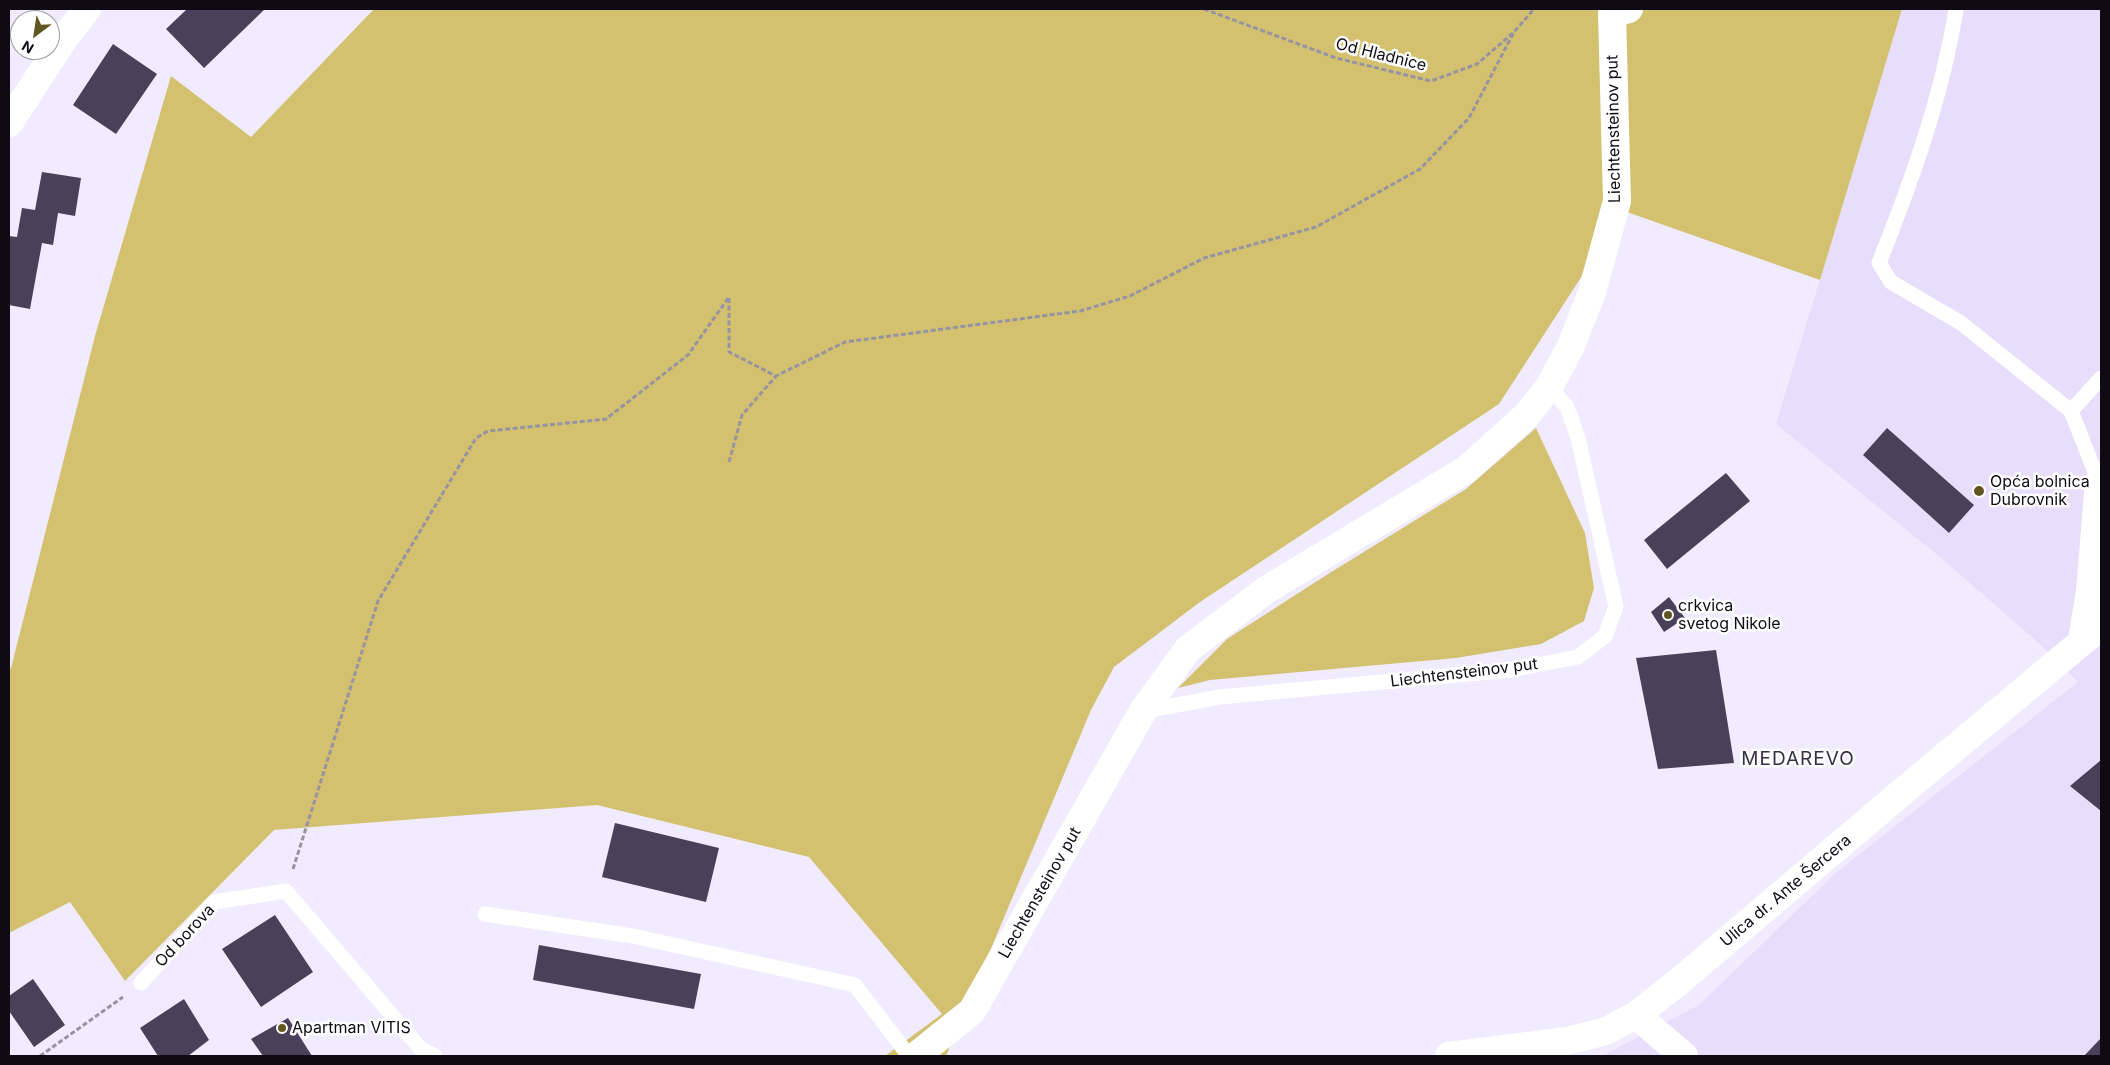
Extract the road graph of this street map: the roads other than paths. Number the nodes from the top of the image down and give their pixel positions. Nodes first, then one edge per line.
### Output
1 (87, 9) edge
2 (1956, 9) edge
3 (1617, 10) edge
4 (9, 123) edge
5 (2101, 378) edge
6 (1548, 387) junction
7 (2071, 411) junction
8 (2100, 480) edge
9 (2092, 633) edge
10 (1143, 711) junction
11 (485, 914) dead end
12 (141, 983) road end
13 (1636, 1015) junction
14 (1487, 1054) edge
15 (435, 1056) edge
16 (909, 1056) edge
17 (916, 1056) edge
18 (1450, 1056) edge
19 (1684, 1056) edge

1 - 4 street
2 - 7 lane
3 - 6 street, Liechtensteinov put
5 - 7 lane
6 - 10 street, Liechtensteinov put
6 - 10 lane, Liechtensteinov put
7 - 8 lane
8 - 9 street, Ulica dr. Ante Šercera
9 - 13 street, Ulica dr. Ante Šercera
10 - 17 street, Liechtensteinov put
11 - 16 lane
12 - 15 lane, Od borova
13 - 14 street, Ulica dr. Ante Šercera
13 - 19 street
14 - 18 street, Ulica dr. Ante Šercera

